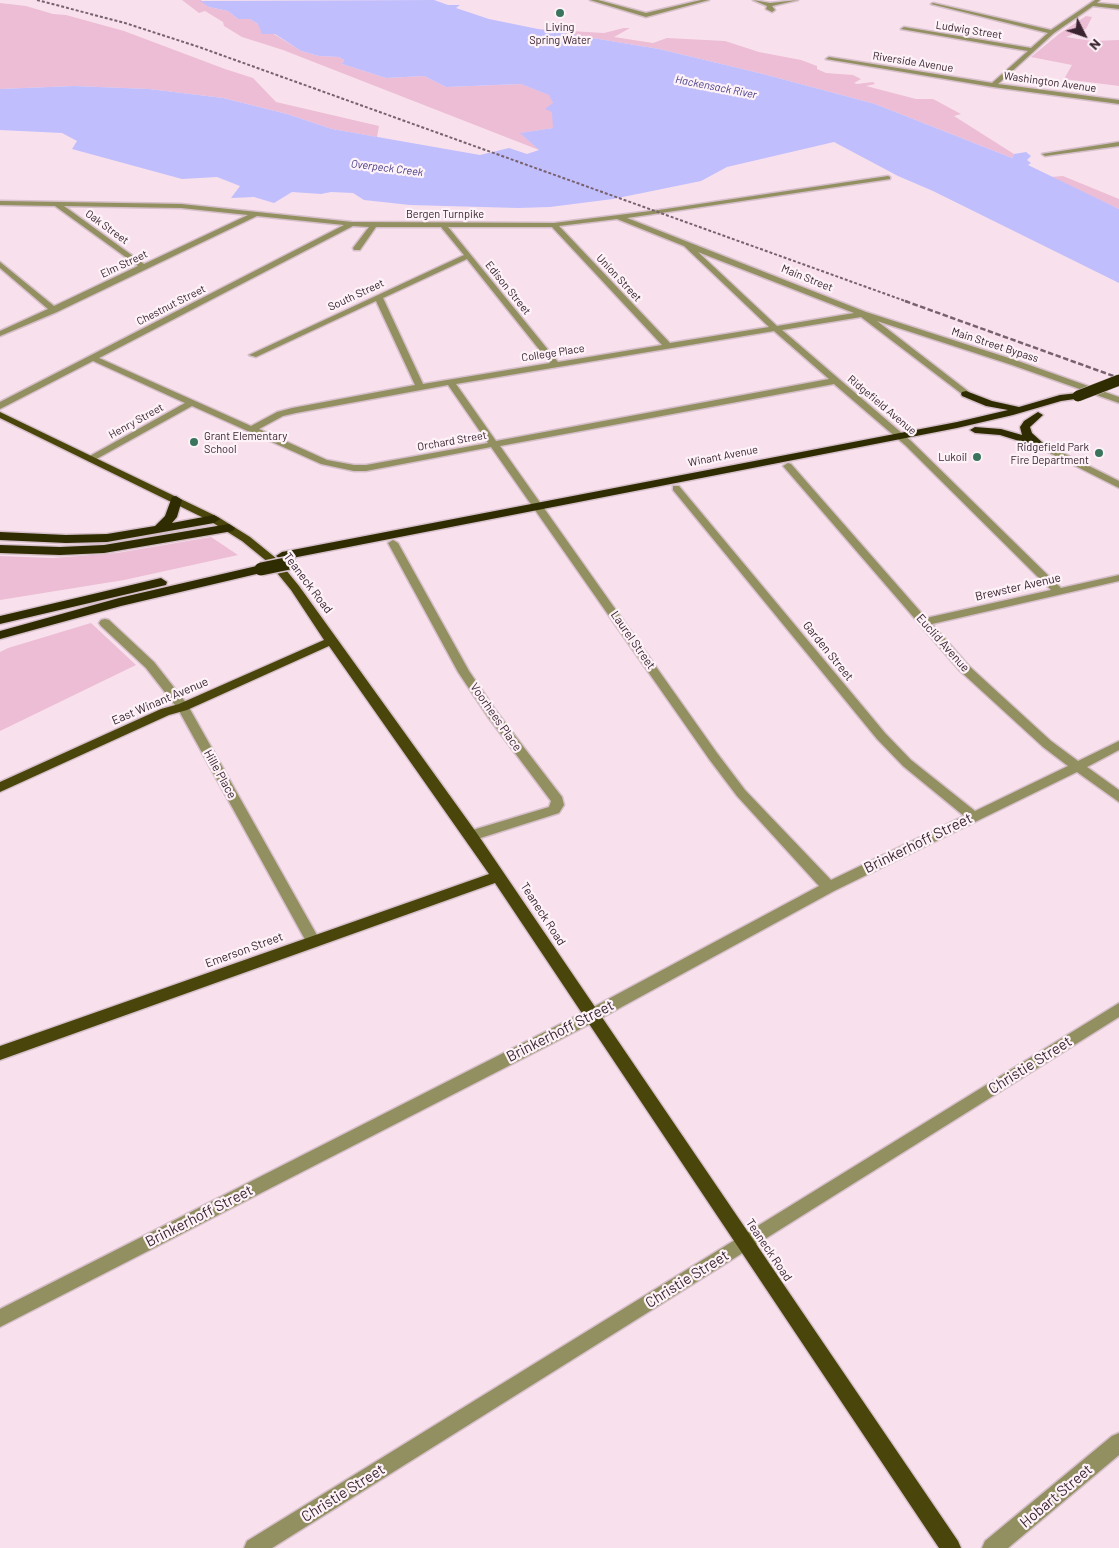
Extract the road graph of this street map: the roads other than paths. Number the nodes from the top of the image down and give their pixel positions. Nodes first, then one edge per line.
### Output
1 (592, 0) edge
2 (707, 0) edge
3 (755, 0) edge
4 (796, 0) edge
5 (1096, 2) edge
6 (934, 4) dead end
7 (1119, 7) edge
8 (904, 29) dead end
9 (1052, 32) junction
10 (1031, 50) junction
11 (829, 59) dead end
12 (994, 85) junction
13 (1119, 102) edge
14 (1119, 144) edge
15 (1045, 154) dead end
16 (888, 178) dead end
17 (0, 203) edge
18 (57, 204) junction
19 (256, 214) junction
20 (620, 218) junction
21 (352, 224) junction
22 (374, 224) junction
23 (554, 225) junction
24 (443, 226) junction
25 (684, 242) junction
26 (357, 248) dead end
27 (468, 256) junction
28 (724, 258) junction
29 (0, 264) edge
30 (710, 267) junction
31 (144, 268) junction
32 (378, 298) junction
33 (54, 310) junction
34 (863, 314) junction
35 (776, 329) junction
36 (0, 334) edge
37 (949, 342) junction
38 (668, 346) junction
39 (924, 350) junction
40 (253, 355) dead end
41 (92, 358) junction
42 (555, 364) junction
43 (1119, 380) edge
44 (834, 381) junction
45 (450, 382) junction
46 (420, 387) junction
47 (966, 394) junction
48 (1078, 396) junction
49 (1119, 400) edge
50 (191, 403) junction
51 (0, 406) edge
52 (1027, 408) junction
53 (0, 415) edge
54 (1038, 415) junction
55 (957, 425) junction
56 (251, 430) junction
57 (975, 430) junction
58 (903, 440) junction
59 (1037, 443) junction
60 (495, 444) junction
61 (91, 459) junction
62 (788, 466) junction
63 (1119, 485) edge
64 (676, 488) junction
65 (176, 500) junction
66 (541, 510) junction
67 (214, 519) junction
68 (230, 528) junction
69 (158, 530) junction
70 (0, 536) edge
71 (393, 543) junction
72 (0, 549) edge
73 (286, 560) junction
74 (257, 565) junction
75 (1119, 578) edge
76 (1059, 592) junction
77 (93, 597) junction
78 (0, 609) edge
79 (78, 614) junction
80 (0, 620) edge
81 (924, 622) junction
82 (105, 623) dead end
83 (0, 635) edge
84 (331, 641) junction
85 (0, 644) edge
86 (183, 707) junction
87 (1119, 745) edge
88 (1077, 767) junction
89 (0, 788) edge
90 (1119, 797) edge
91 (973, 817) junction
92 (471, 836) junction
93 (498, 876) junction
94 (829, 887) junction
95 (313, 942) junction
96 (1119, 1010) edge
97 (591, 1016) junction
98 (5, 1051) edge
99 (744, 1243) junction
100 (0, 1318) edge
101 (1119, 1444) edge
102 (254, 1548) edge
103 (951, 1548) edge
104 (992, 1548) edge

1 - 2 street
3 - 4 street
5 - 7 street
5 - 9 street, Washington Avenue
6 - 9 street
8 - 10 street, Ludwig Street
9 - 10 street, Washington Avenue
10 - 12 street, Washington Avenue
11 - 12 street, Riverside Avenue
12 - 13 street, Washington Avenue
14 - 15 street
16 - 20 street, Bergen Turnpike
17 - 18 street, Bergen Turnpike
18 - 19 street, Bergen Turnpike
18 - 31 street, Oak Street
19 - 21 street, Bergen Turnpike
19 - 31 street, Elm Street
20 - 23 street, Bergen Turnpike
20 - 25 street, Main Street
21 - 22 street, Bergen Turnpike
21 - 41 street, Chestnut Street
22 - 24 street, Bergen Turnpike
22 - 26 street
23 - 24 street, Bergen Turnpike
23 - 38 street, Union Street
24 - 27 street, Edison Street
25 - 28 street, Main Street
25 - 30 street, Ridgefield Avenue
27 - 32 street, South Street
27 - 42 street, Edison Street
28 - 30 street
28 - 34 street, Main Street
29 - 33 street
30 - 35 street, Ridgefield Avenue
31 - 33 street, Elm Street
32 - 40 street, South Street
32 - 46 street
33 - 36 street, Elm Street
34 - 35 street, College Place
34 - 37 street, Main Street Bypass
34 - 39 street, Main Street
35 - 38 street, College Place
35 - 44 street, Ridgefield Avenue
37 - 39 street
37 - 49 street, Main Street Bypass
38 - 42 street, College Place
39 - 47 street, Main Street
41 - 50 street, Orchard Street
41 - 51 street, Chestnut Street
42 - 45 street, College Place
43 - 48 highway, Winant Avenue, bridge
44 - 58 street, Ridgefield Avenue
44 - 60 street, Orchard Street
45 - 46 street, College Place
45 - 60 street, Laurel Street
46 - 56 street, College Place
47 - 52 highway
47 - 55 highway
48 - 52 highway, Winant Avenue
48 - 54 highway, Winant Avenue
50 - 56 street, Orchard Street
50 - 61 street, Henry Street
52 - 55 highway, Winant Avenue
53 - 61 main road, Teaneck Road
54 - 57 highway, Winant Avenue
54 - 59 highway
55 - 58 highway, Winant Avenue
56 - 60 street, Orchard Street
57 - 58 highway, Winant Avenue
57 - 59 highway
58 - 62 highway, Winant Avenue
58 - 66 highway, Winant Avenue
58 - 76 street, Ridgefield Avenue
59 - 63 street
60 - 66 street, Laurel Street
61 - 65 main road, Teaneck Road
62 - 64 highway, Winant Avenue
62 - 81 street, Euclid Avenue
64 - 66 highway, Winant Avenue
64 - 91 street, Garden Street
65 - 67 main road, Teaneck Road
65 - 69 highway
66 - 71 highway, Winant Avenue
66 - 73 highway, Winant Avenue
66 - 94 street, Laurel Street
67 - 68 main road, Teaneck Road
67 - 69 highway
68 - 72 highway
68 - 84 main road, Teaneck Road
69 - 70 highway
71 - 73 highway, Winant Avenue
71 - 92 street, Voorhees Place
73 - 74 highway, bridge
74 - 77 highway
74 - 79 highway
75 - 76 street, Brewster Avenue
76 - 81 street, Brewster Avenue
77 - 78 highway
77 - 80 highway
79 - 83 highway
79 - 85 highway
81 - 88 street, Euclid Avenue
82 - 86 street, Hille Place
84 - 86 main road, East Winant Avenue
84 - 92 main road, Teaneck Road
86 - 89 main road, East Winant Avenue
86 - 95 street, Hille Place
87 - 88 street, Brinkerhoff Street
88 - 90 street, Euclid Avenue
88 - 91 street, Brinkerhoff Street
91 - 94 street, Brinkerhoff Street
92 - 93 main road, Teaneck Road
93 - 95 main road, Emerson Street
93 - 97 main road, Teaneck Road
94 - 97 street, Brinkerhoff Street
95 - 98 main road, Emerson Street
96 - 99 street, Christie Street
97 - 99 main road, Teaneck Road
97 - 100 street, Brinkerhoff Street
99 - 102 street, Christie Street
99 - 103 main road, Teaneck Road
101 - 104 street, Hobart Street

